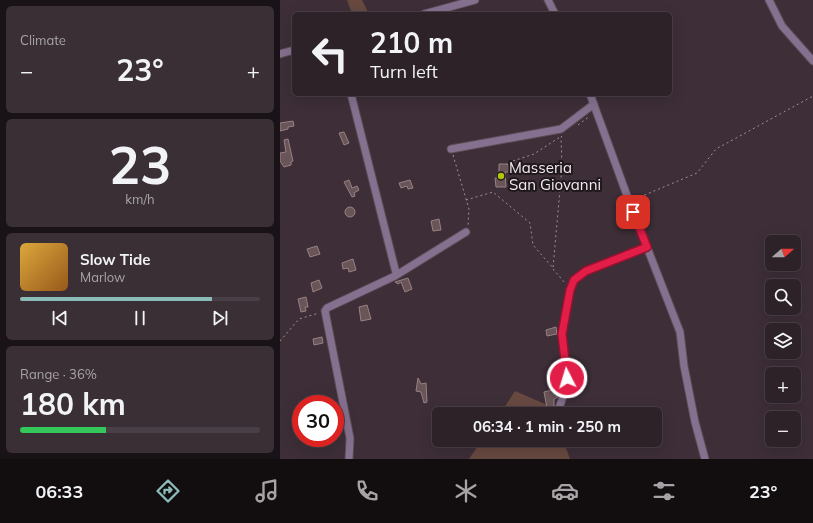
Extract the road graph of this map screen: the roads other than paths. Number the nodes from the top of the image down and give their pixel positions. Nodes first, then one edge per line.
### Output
1 (475, 0) edge
2 (548, 0) edge
3 (769, 0) edge
4 (431, 12) edge
5 (554, 12) edge
6 (292, 51) edge
7 (280, 54) edge
8 (813, 61) edge
9 (352, 96) edge
10 (591, 96) edge
11 (594, 104) junction
12 (451, 149) road end
13 (466, 232) road end
14 (647, 247) junction
15 (395, 276) junction
16 (559, 407) edge
17 (349, 459) edge
18 (705, 459) edge

1 - 4 street
2 - 5 street
3 - 8 street
6 - 7 street
9 - 15 street
10 - 11 street
11 - 12 street
11 - 14 street
13 - 15 street
14 - 16 street
14 - 18 street
15 - 17 street

